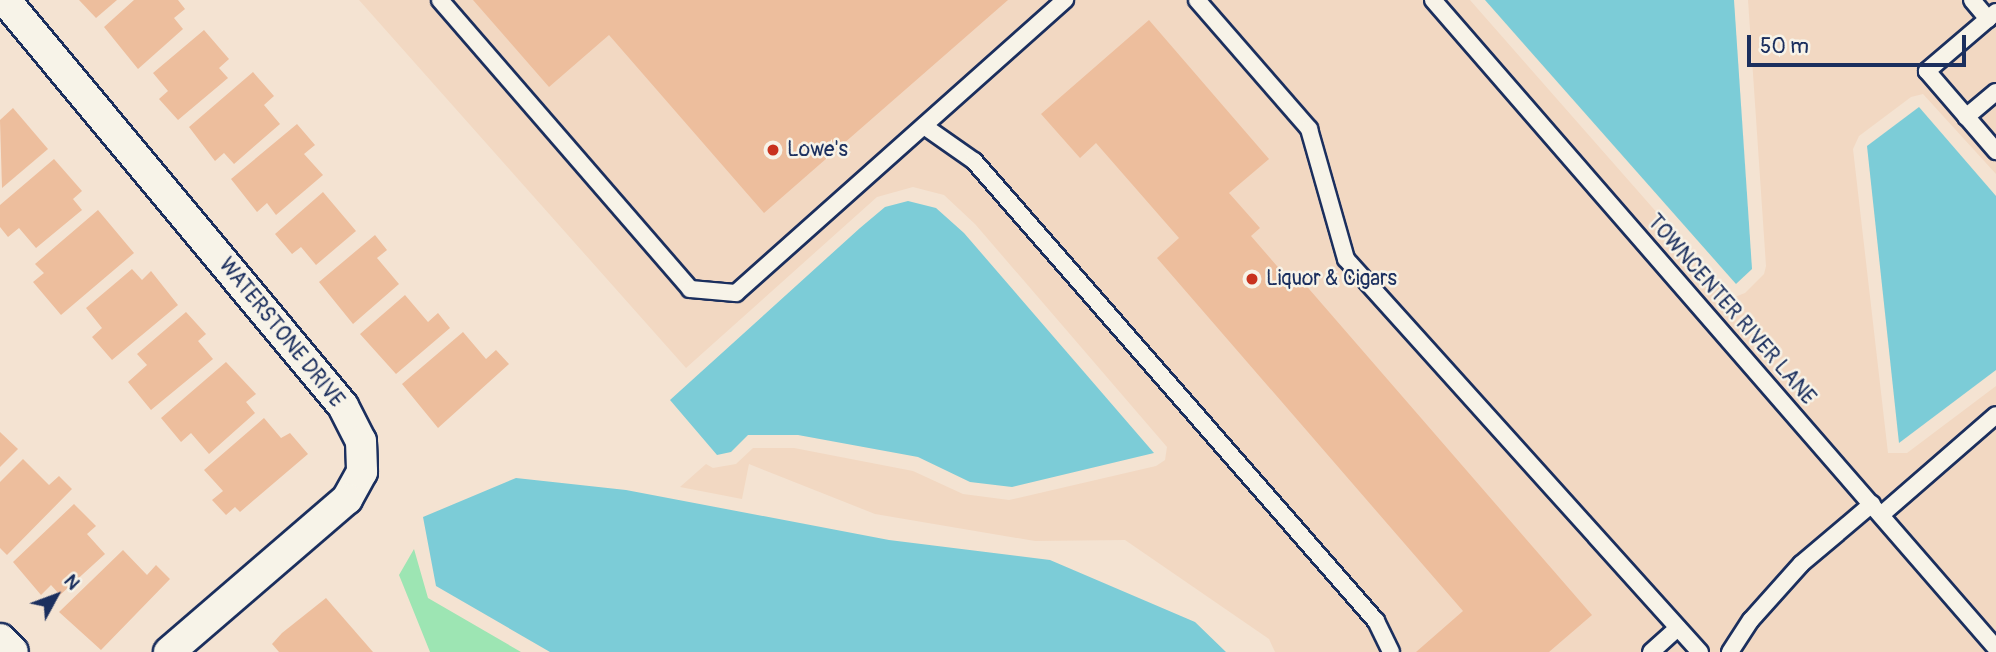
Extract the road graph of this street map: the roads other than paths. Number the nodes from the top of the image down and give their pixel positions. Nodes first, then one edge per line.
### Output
1 (5, 0) edge
2 (440, 0) edge
3 (1065, 0) edge
4 (1196, 0) edge
5 (1433, 0) edge
6 (1972, 0) edge
7 (1992, 16) edge
8 (1996, 92) edge
9 (1966, 117) junction
10 (924, 126) junction
11 (1996, 151) edge
12 (1996, 415) edge
13 (1876, 510) junction
14 (1678, 628) junction
15 (0, 639) edge
16 (1996, 648) edge
17 (13, 652) edge
18 (169, 652) edge
19 (1391, 652) edge
20 (1651, 652) edge
21 (1700, 652) edge
22 (1730, 652) edge

1 - 18 street, WATERSTONE DRIVE
2 - 10 lane
3 - 10 lane
4 - 14 lane
5 - 13 lane, TOWNCENTER RIVER LANE
6 - 7 lane
7 - 9 lane
8 - 9 lane
9 - 11 lane
10 - 19 lane
12 - 13 lane
13 - 16 lane, TOWNCENTER RIVER LANE
13 - 22 lane
14 - 20 lane
14 - 21 lane
15 - 17 street

